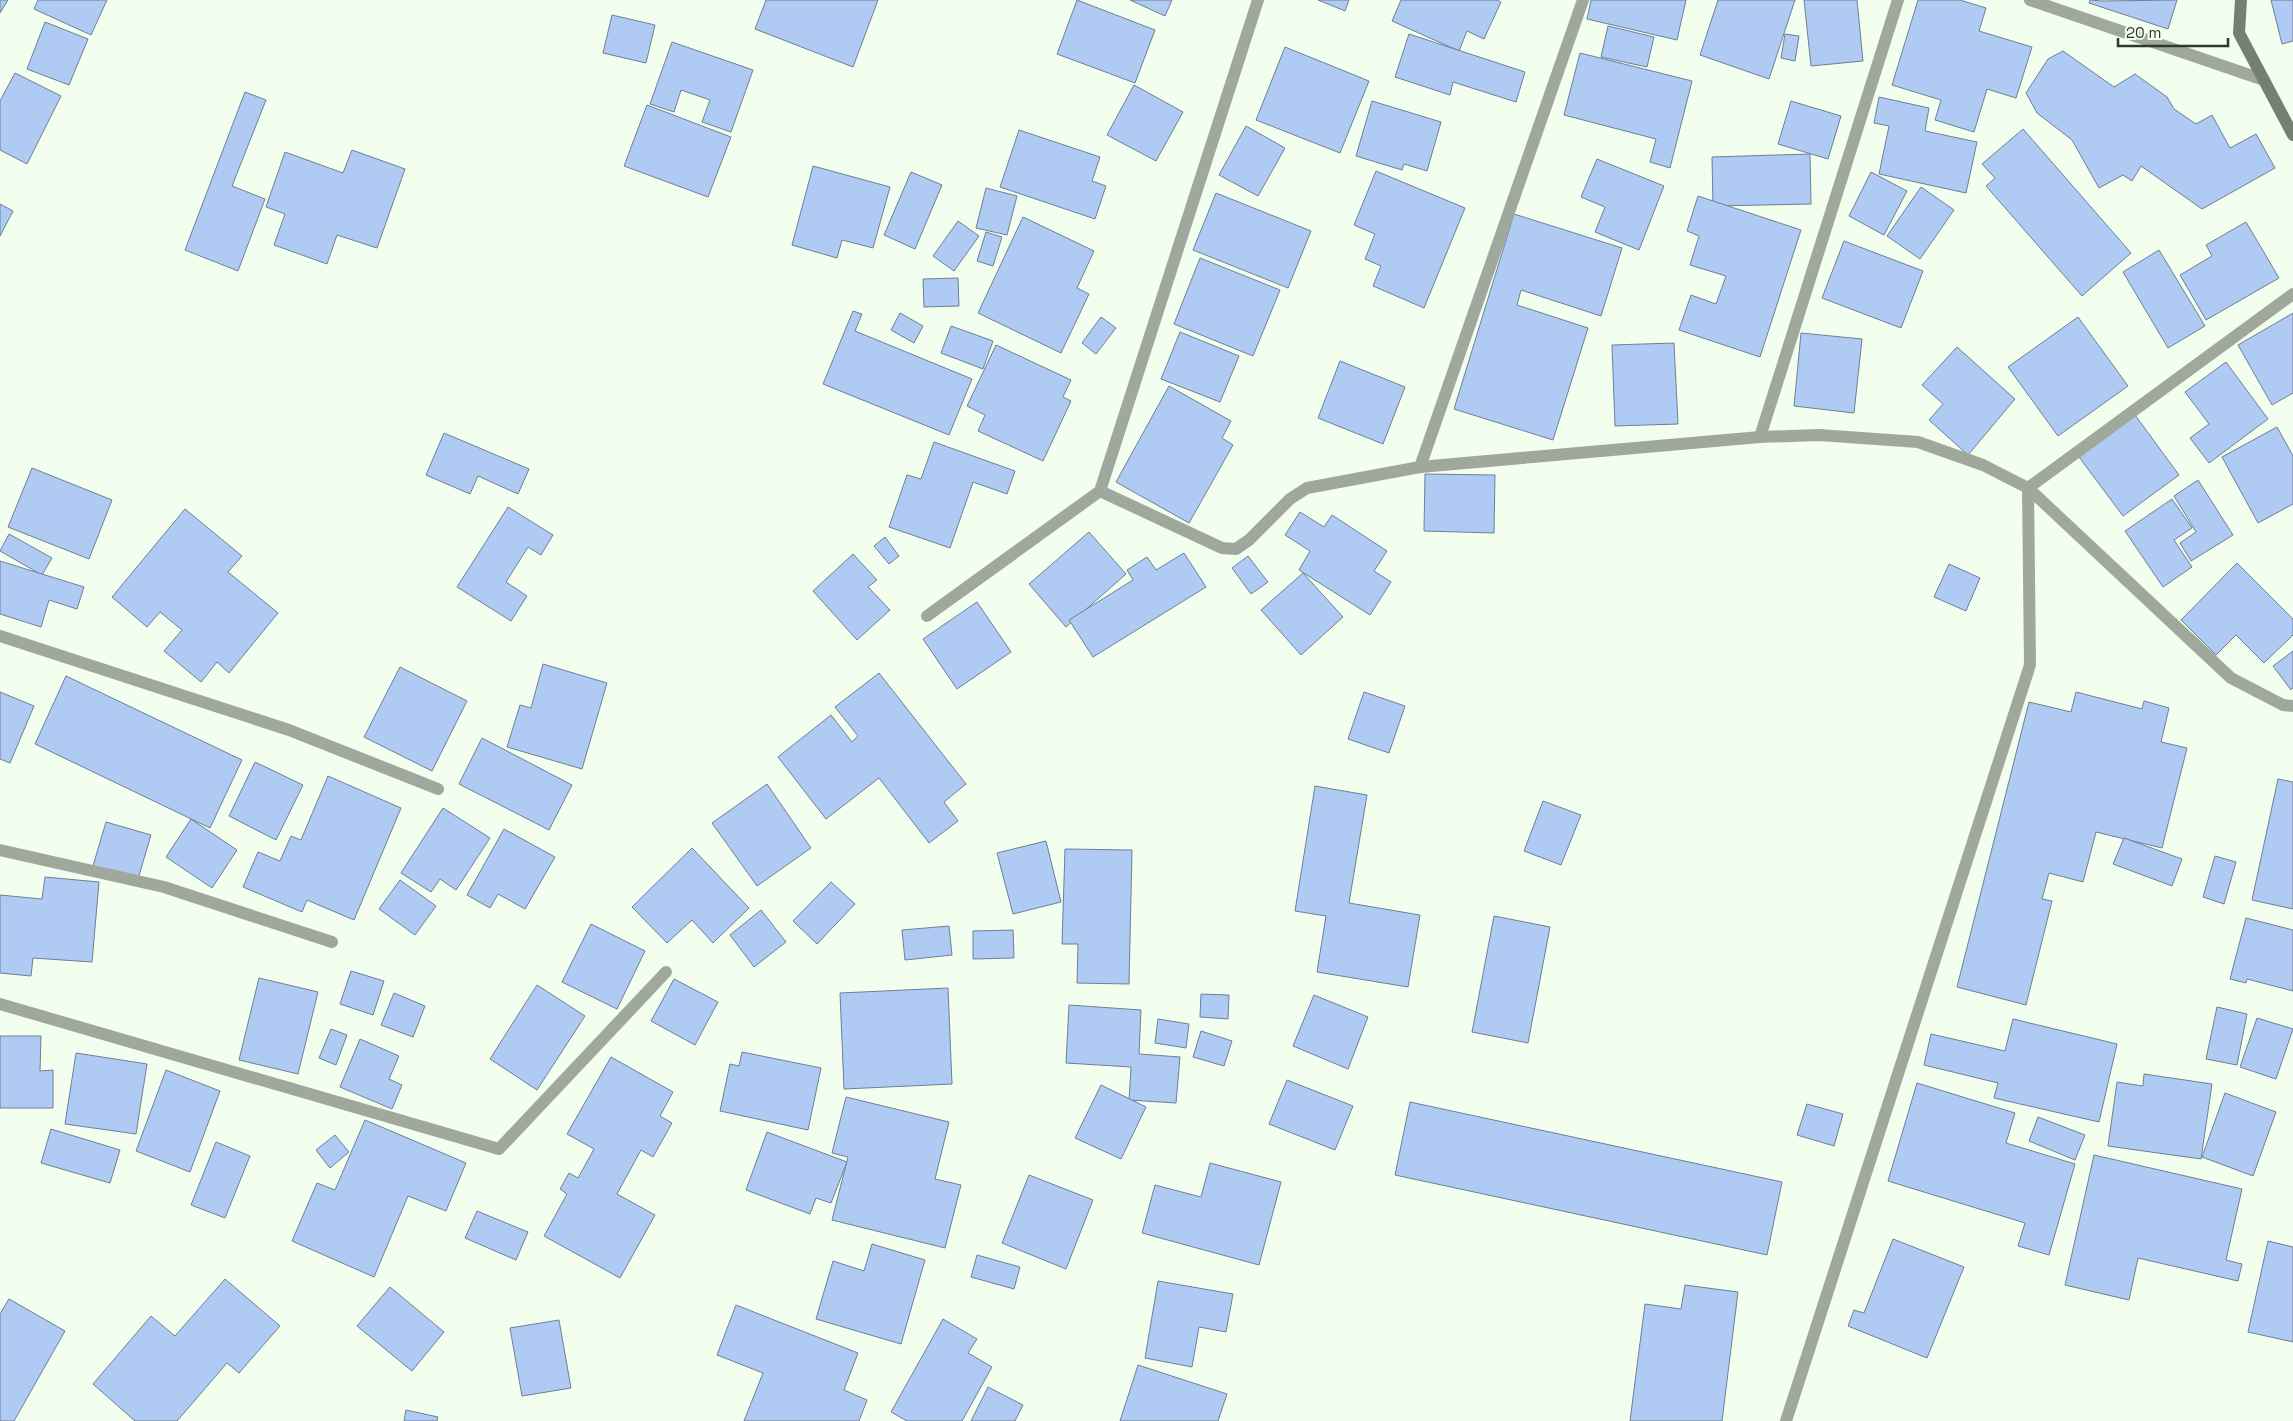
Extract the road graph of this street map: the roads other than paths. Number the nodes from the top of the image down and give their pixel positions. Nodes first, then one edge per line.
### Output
1 (1258, 0) edge
2 (1583, 0) edge
3 (1898, 0) edge
4 (2030, 0) edge
5 (2241, 0) edge
6 (2264, 80) junction
7 (2293, 135) edge
8 (2293, 294) edge
9 (1760, 437) junction
10 (1420, 467) junction
11 (2028, 488) junction
12 (1100, 491) junction
13 (927, 616) dead end
14 (0, 636) edge
15 (2293, 706) edge
16 (438, 789) dead end
17 (0, 850) edge
18 (332, 942) dead end
19 (666, 972) dead end
20 (0, 1004) edge
21 (1786, 1421) edge

1 - 12 street
2 - 10 street
3 - 9 street
4 - 6 street
5 - 6 street
6 - 7 street
8 - 11 street
9 - 10 street
9 - 11 street
10 - 12 street
11 - 15 street
11 - 21 street
12 - 13 street
14 - 16 street
17 - 18 street
19 - 20 street

